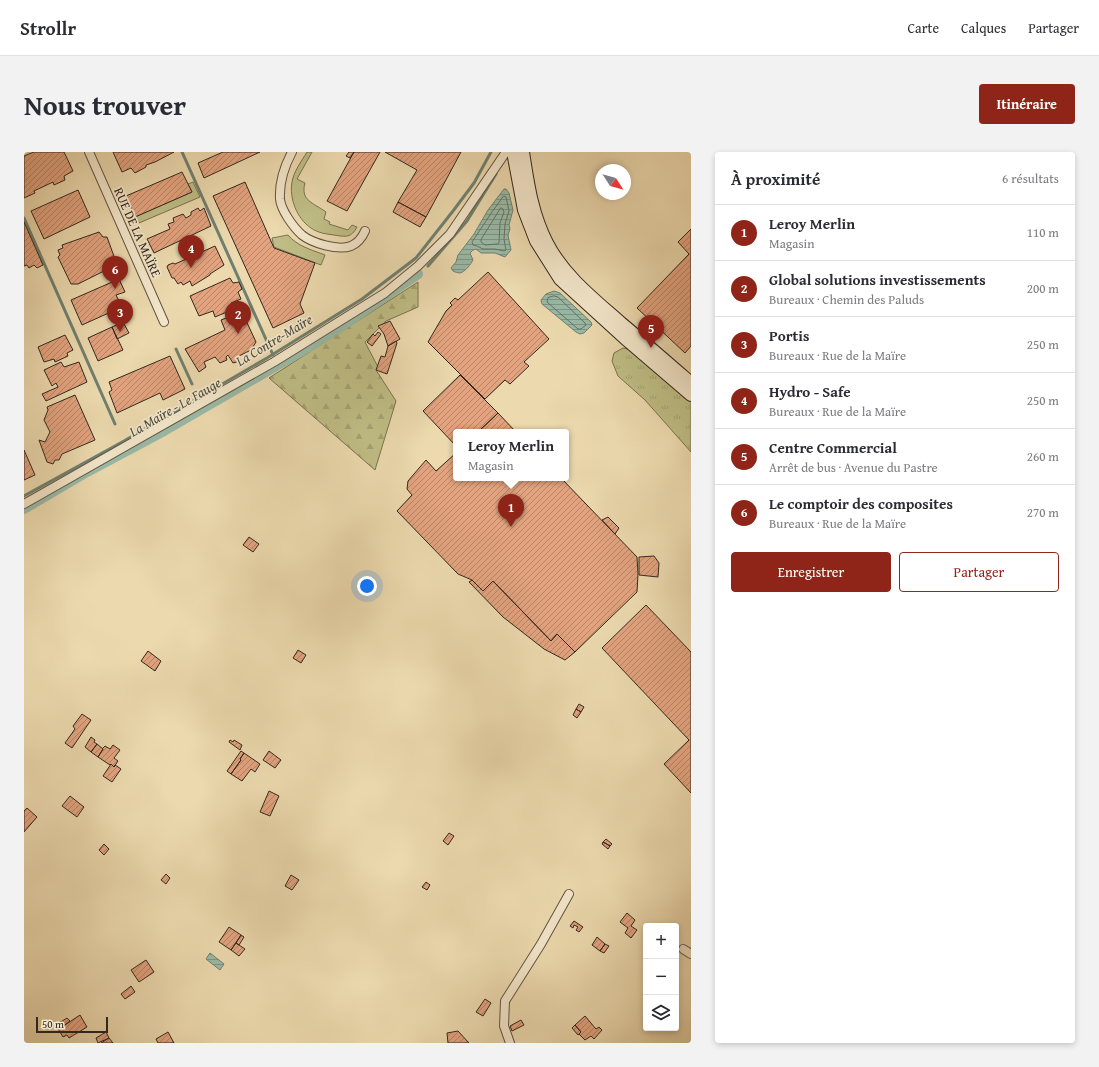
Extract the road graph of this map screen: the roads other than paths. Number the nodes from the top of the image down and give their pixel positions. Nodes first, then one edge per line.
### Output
1 (90, 152) edge
2 (292, 152) edge
3 (506, 152) edge
4 (513, 152) edge
5 (523, 152) edge
6 (365, 231) dead end
7 (164, 322) dead end
8 (691, 382) edge
9 (691, 395) edge
10 (24, 504) edge
11 (568, 894) dead end
12 (683, 949) dead end
13 (691, 954) edge
14 (510, 1043) edge

1 - 7 street, RUE DE LA MAÏRE
2 - 6 street
3 - 10 street
4 - 9 street
5 - 8 street
11 - 14 street
12 - 13 street

